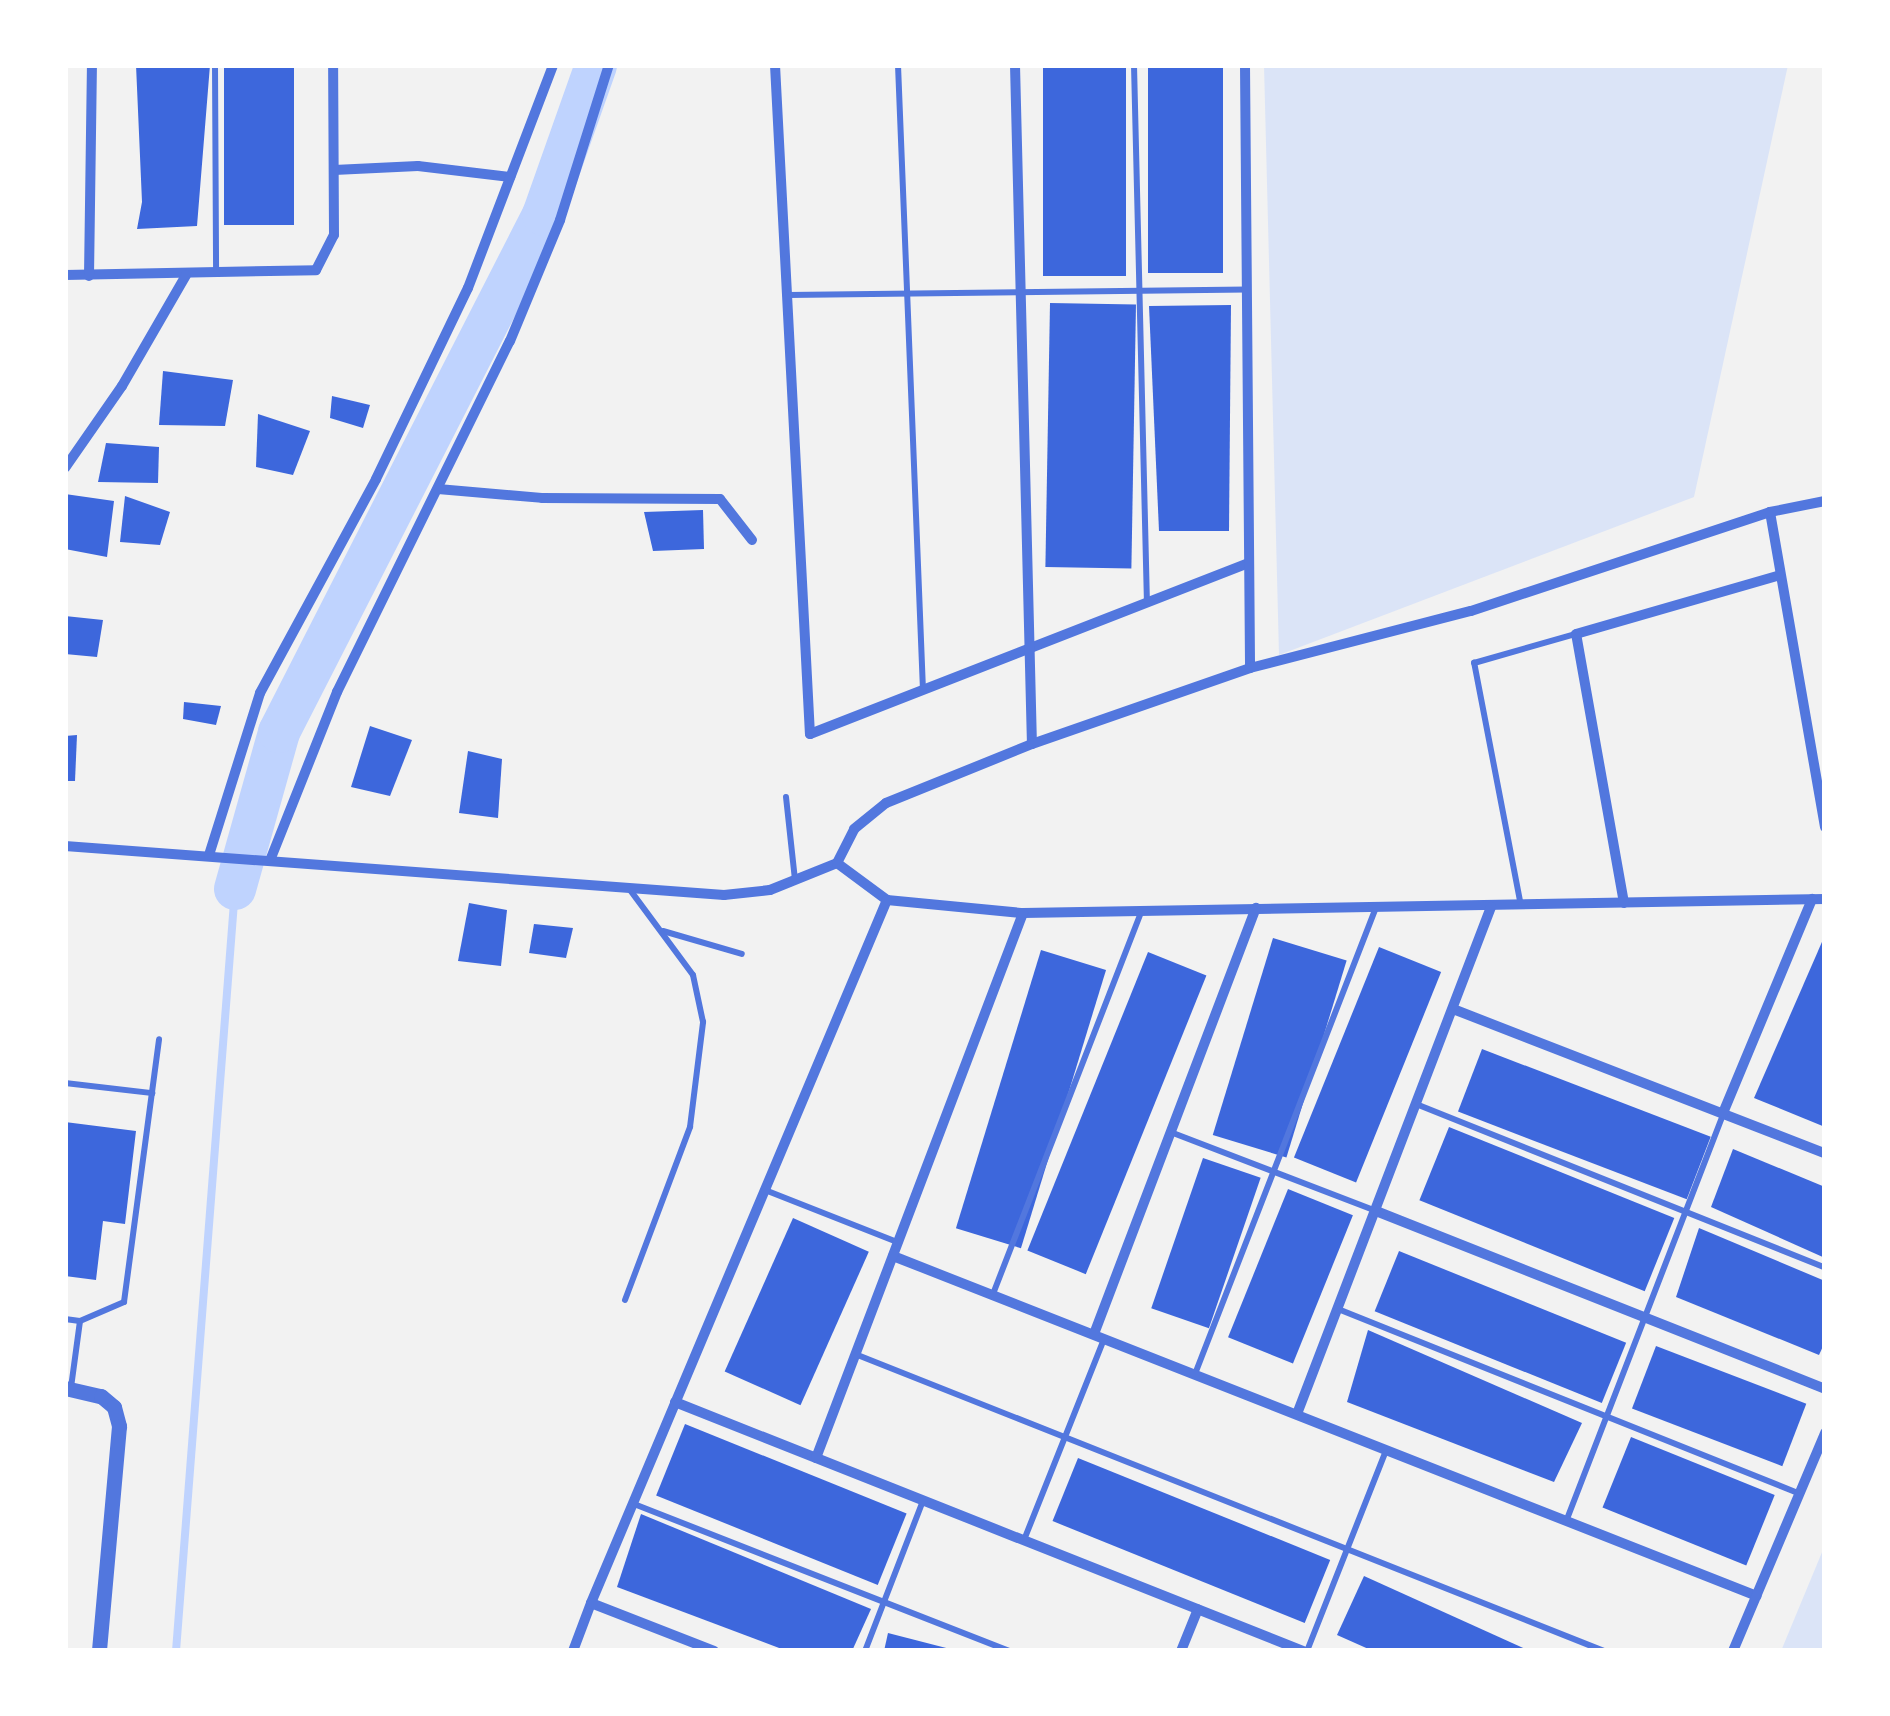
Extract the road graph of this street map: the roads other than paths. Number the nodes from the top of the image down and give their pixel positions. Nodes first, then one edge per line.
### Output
1 (92, 65) edge
2 (214, 65) edge
3 (333, 65) edge
4 (553, 65) edge
5 (609, 65) edge
6 (774, 65) edge
7 (898, 65) edge
8 (1014, 65) edge
9 (1134, 65) edge
10 (1245, 65) edge
11 (334, 170) junction
12 (510, 177) junction
13 (186, 274) junction
14 (65, 275) edge
15 (89, 276) junction
16 (216, 276) junction
17 (1247, 289) junction
18 (1020, 290) junction
19 (1139, 291) junction
20 (907, 292) junction
21 (786, 295) junction
22 (65, 468) edge
23 (438, 489) junction
24 (1825, 501) edge
25 (1770, 512) junction
26 (752, 540) dead end
27 (1249, 563) junction
28 (1780, 575) junction
29 (1147, 604) junction
30 (1576, 634) junction
31 (1028, 649) junction
32 (1250, 668) junction
33 (923, 690) junction
34 (1032, 744) junction
35 (786, 797) dead end
36 (1825, 827) edge
37 (65, 846) edge
38 (210, 855) junction
39 (272, 858) junction
40 (836, 863) junction
41 (795, 880) junction
42 (627, 886) junction
43 (1812, 899) junction
44 (1825, 899) edge
45 (887, 900) junction
46 (1624, 903) junction
47 (1491, 906) junction
48 (1521, 906) junction
49 (1256, 908) junction
50 (1376, 908) junction
51 (1140, 912) junction
52 (1023, 913) junction
53 (662, 932) junction
54 (742, 954) dead end
55 (1453, 1008) junction
56 (159, 1039) dead end
57 (65, 1083) edge
58 (152, 1093) junction
59 (1416, 1104) junction
60 (1723, 1113) junction
61 (1173, 1133) junction
62 (1825, 1153) edge
63 (1274, 1172) junction
64 (764, 1189) junction
65 (1376, 1211) junction
66 (1689, 1212) junction
67 (898, 1242) junction
68 (893, 1256) junction
69 (1825, 1268) edge
70 (992, 1294) junction
71 (625, 1300) dead end
72 (1338, 1310) junction
73 (1648, 1319) junction
74 (65, 1320) edge
75 (80, 1322) junction
76 (1100, 1336) junction
77 (855, 1354) junction
78 (1195, 1374) junction
79 (68, 1389) edge
80 (1825, 1390) edge
81 (675, 1402) junction
82 (1297, 1414) junction
83 (1608, 1417) junction
84 (1825, 1433) edge
85 (1065, 1438) junction
86 (1386, 1449) junction
87 (816, 1458) junction
88 (1800, 1494) junction
89 (923, 1501) junction
90 (632, 1503) junction
91 (1568, 1519) junction
92 (1024, 1540) junction
93 (1347, 1550) junction
94 (1757, 1596) junction
95 (885, 1601) junction
96 (591, 1603) junction
97 (1198, 1609) junction
98 (99, 1651) edge
99 (573, 1651) edge
100 (714, 1651) edge
101 (865, 1651) edge
102 (1010, 1651) edge
103 (1181, 1651) edge
104 (1305, 1651) edge
105 (1604, 1651) edge
106 (1733, 1651) edge

1 - 15 street
2 - 16 lane
3 - 11 street
4 - 12 street
5 - 23 street
6 - 21 street
7 - 20 lane
8 - 18 street
9 - 19 lane
10 - 17 street
11 - 12 street
11 - 16 street
12 - 38 street
13 - 15 street
13 - 16 street
13 - 22 street
14 - 15 street
17 - 19 lane
17 - 27 street
18 - 19 lane
18 - 20 lane
18 - 31 street
19 - 29 lane
20 - 21 lane
20 - 33 lane
21 - 33 street
23 - 26 street
23 - 39 street
24 - 25 street
25 - 28 street
25 - 32 street
27 - 29 street
27 - 32 street
28 - 30 street
28 - 36 street
29 - 31 street
30 - 46 street
30 - 48 lane
31 - 33 street
31 - 34 street
32 - 34 street
34 - 40 street
35 - 41 lane
37 - 38 street
38 - 39 street
39 - 42 street
40 - 41 street
40 - 45 street
41 - 42 street
42 - 53 lane
43 - 44 street
43 - 46 street
43 - 60 street
45 - 52 street
45 - 64 street
46 - 48 street
47 - 48 street
47 - 50 street
47 - 55 street
49 - 50 street
49 - 51 street
49 - 61 street
50 - 63 lane
51 - 52 street
51 - 70 lane
52 - 67 street
53 - 54 lane
53 - 71 lane
55 - 59 street
55 - 60 street
56 - 58 lane
57 - 58 lane
58 - 75 lane
59 - 65 street
59 - 66 lane
60 - 62 street
60 - 66 lane
61 - 63 lane
61 - 76 street
63 - 65 lane
63 - 78 lane
64 - 67 lane
64 - 81 street
65 - 72 street
65 - 73 street
66 - 69 lane
66 - 73 lane
67 - 68 street
68 - 70 street
68 - 77 street
70 - 76 street
72 - 82 street
72 - 83 lane
73 - 80 street
73 - 83 lane
74 - 75 lane
75 - 79 lane
76 - 78 street
76 - 85 lane
77 - 85 lane
77 - 87 street
78 - 82 street
79 - 98 street
81 - 87 street
81 - 90 street
82 - 86 street
83 - 88 lane
83 - 91 lane
84 - 88 street
85 - 92 lane
85 - 93 lane
86 - 91 street
86 - 93 lane
87 - 89 street
88 - 94 street
89 - 92 street
89 - 95 lane
90 - 95 lane
90 - 96 street
91 - 94 street
92 - 97 street
93 - 104 lane
93 - 105 lane
94 - 106 street
95 - 101 lane
95 - 102 lane
96 - 99 street
96 - 100 street
97 - 103 street
97 - 104 street

